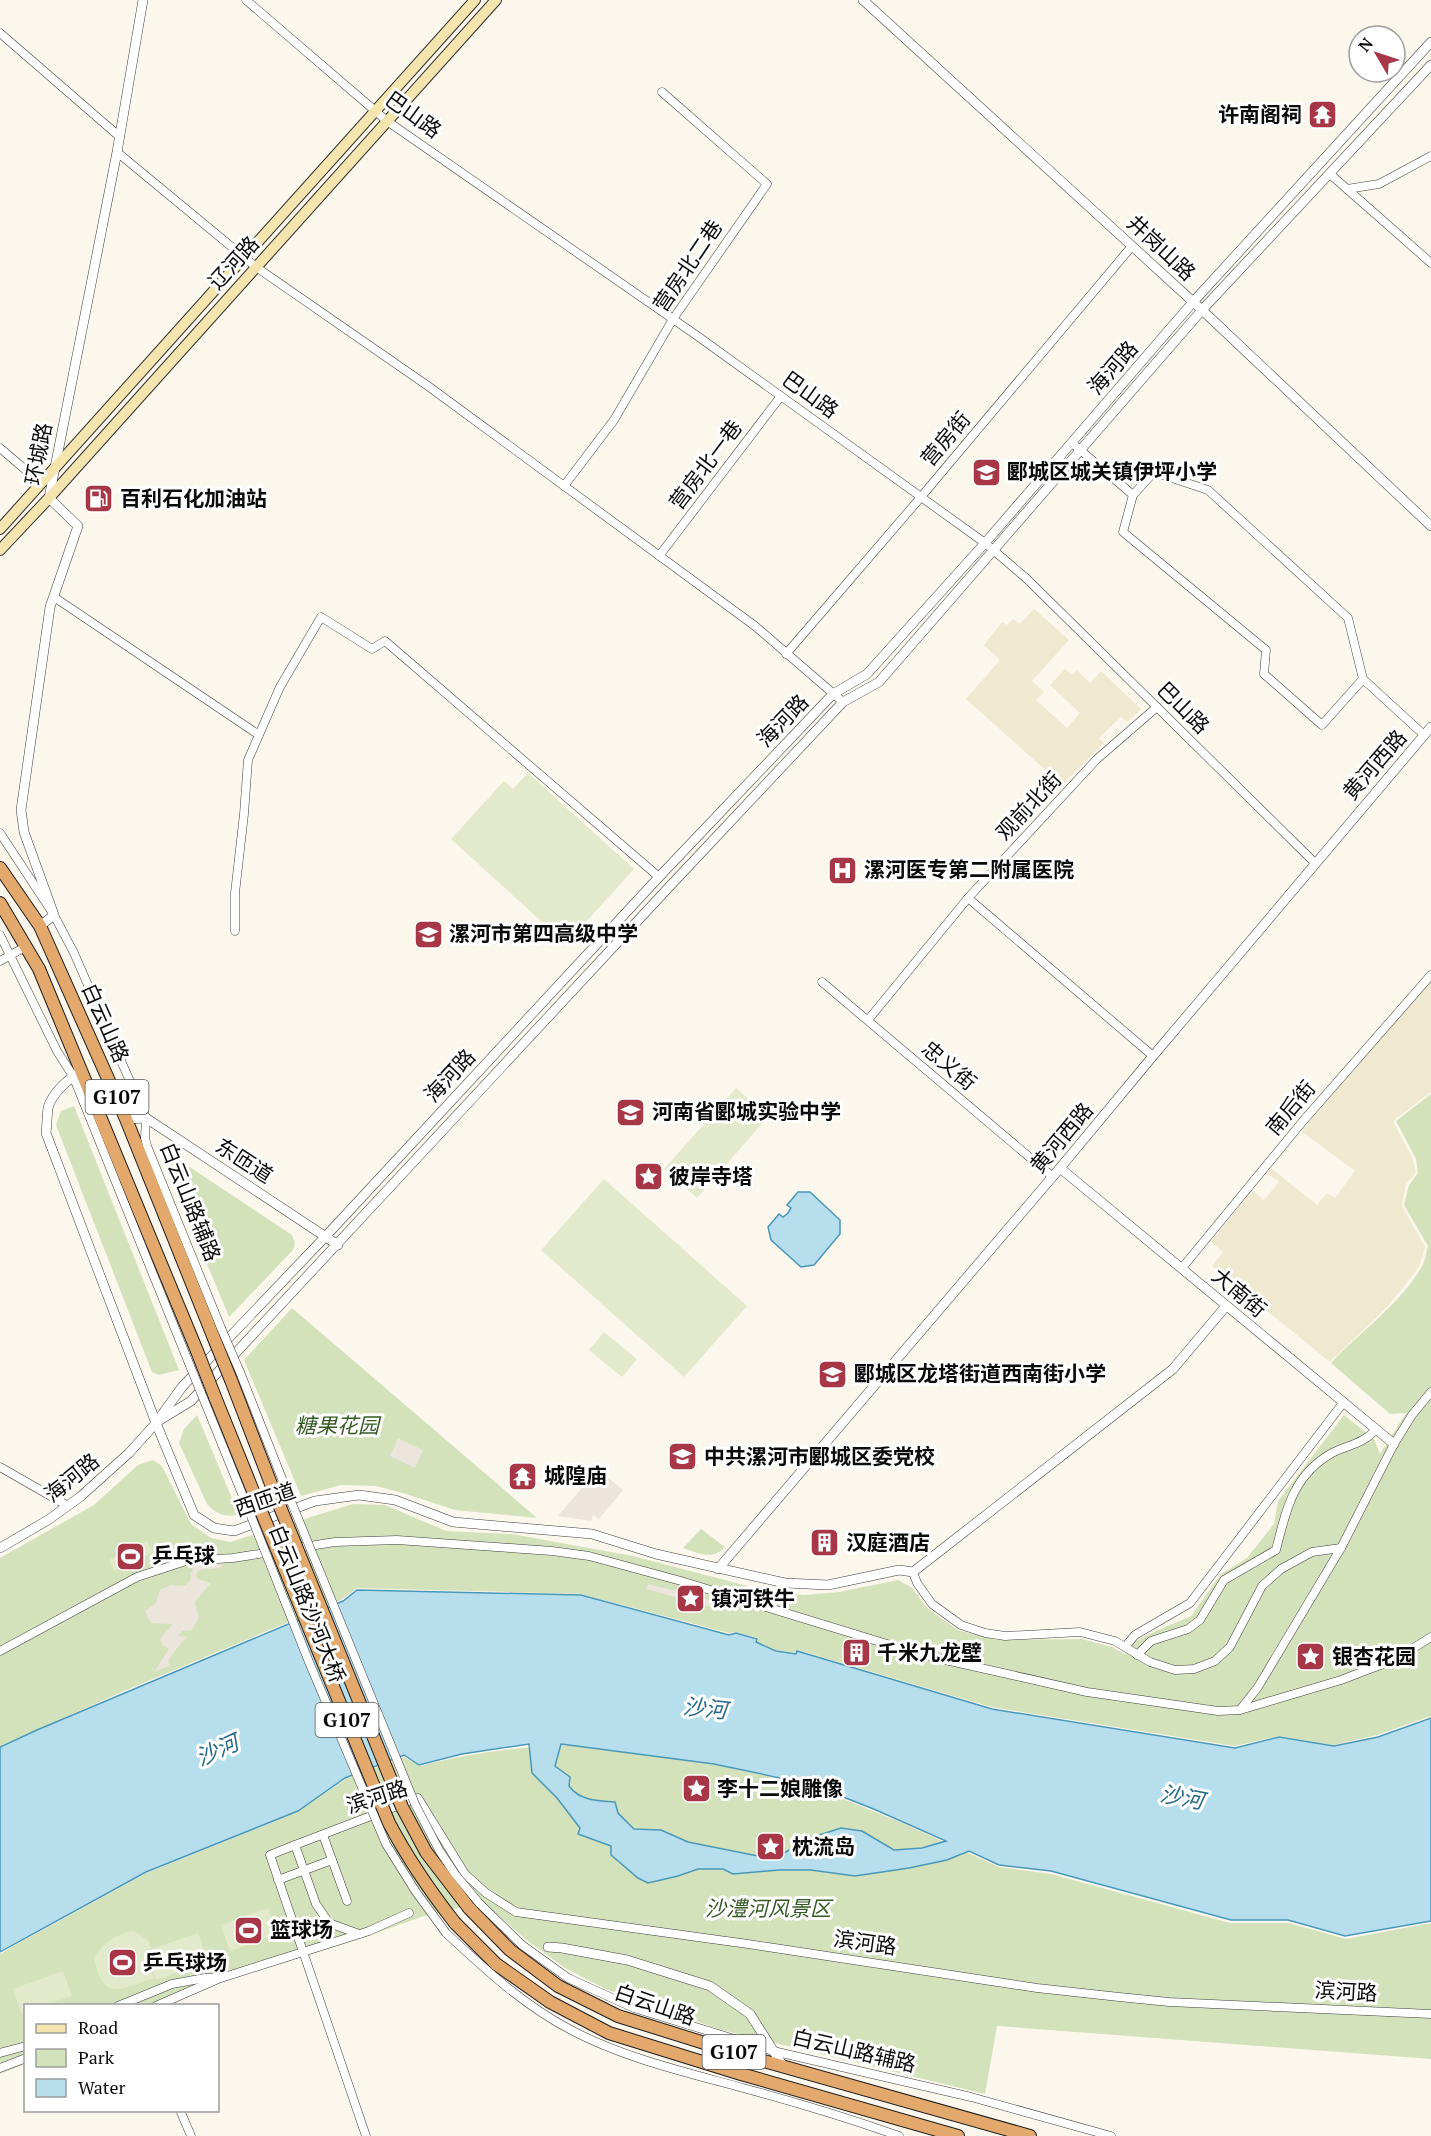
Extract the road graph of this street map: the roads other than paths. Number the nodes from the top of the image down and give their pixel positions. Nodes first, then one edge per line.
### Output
1 (143, 0) edge
2 (246, 0) edge
3 (475, 0) edge
4 (496, 0) edge
5 (863, 0) edge
6 (0, 33) edge
7 (1431, 42) edge
8 (1431, 65) edge
9 (662, 92) dead end
10 (376, 111) junction
11 (387, 121) junction
12 (120, 137) junction
13 (117, 152) junction
14 (1431, 156) edge
15 (1330, 174) junction
16 (1347, 189) junction
17 (1132, 246) junction
18 (244, 257) junction
19 (1431, 263) edge
20 (256, 267) junction
21 (1193, 302) junction
22 (1203, 310) junction
23 (673, 319) junction
24 (781, 396) junction
25 (1072, 443) junction
26 (0, 448) edge
27 (1081, 451) junction
28 (54, 468) junction
29 (41, 483) junction
30 (564, 486) junction
31 (1133, 495) junction
32 (921, 497) junction
33 (49, 498) junction
34 (1431, 526) edge
35 (0, 529) edge
36 (985, 543) junction
37 (0, 550) edge
38 (994, 551) junction
39 (659, 556) junction
40 (54, 597) junction
41 (786, 654) junction
42 (1363, 679) junction
43 (833, 694) junction
44 (843, 702) junction
45 (1157, 707) junction
46 (1431, 727) edge
47 (259, 735) junction
48 (1424, 735) junction
49 (0, 833) edge
50 (1315, 863) junction
51 (0, 868) edge
52 (659, 877) junction
53 (968, 898) junction
54 (0, 903) edge
55 (54, 915) junction
56 (39, 926) junction
57 (235, 931) dead end
58 (0, 935) edge
59 (26, 947) junction
60 (10, 956) junction
61 (0, 961) edge
62 (1431, 975) edge
63 (822, 982) dead end
64 (868, 1020) junction
65 (1153, 1056) junction
66 (77, 1073) junction
67 (146, 1118) junction
68 (126, 1119) junction
69 (1060, 1168) junction
70 (1053, 1177) junction
71 (325, 1237) junction
72 (338, 1245) junction
73 (1182, 1268) junction
74 (1226, 1306) junction
75 (217, 1332) junction
76 (1431, 1392) edge
77 (210, 1401) junction
78 (1343, 1403) junction
79 (156, 1423) junction
80 (1376, 1429) junction
81 (1394, 1444) junction
82 (0, 1467) edge
83 (68, 1506) junction
84 (254, 1508) junction
85 (0, 1548) edge
86 (1341, 1548) junction
87 (718, 1569) junction
88 (914, 1572) junction
89 (1431, 1637) edge
90 (1125, 1647) junction
91 (0, 1651) edge
92 (1137, 1655) junction
93 (1258, 1687) junction
94 (1269, 1702) junction
95 (1240, 1710) junction
96 (322, 1835) junction
97 (295, 1845) junction
98 (332, 1860) junction
99 (304, 1870) junction
100 (278, 1880) junction
101 (347, 1901) dead end
102 (474, 1905) junction
103 (409, 1913) dead end
104 (455, 1923) joint
105 (359, 1934) junction
106 (548, 1947) dead end
107 (303, 1952) junction
108 (221, 1978) junction
109 (123, 2004) edge
110 (161, 2004) edge
111 (1431, 2014) edge
112 (24, 2047) edge
113 (773, 2050) junction
114 (0, 2053) edge
115 (24, 2059) edge
116 (783, 2066) junction
117 (0, 2067) edge
118 (181, 2112) edge
119 (191, 2136) edge
120 (366, 2136) edge
121 (899, 2136) edge
122 (958, 2136) edge
123 (1030, 2136) edge
124 (1111, 2136) edge

1 - 12 street, 环城路
2 - 10 street, 巴山路
3 - 10 main road, 辽河路
4 - 11 main road, 辽河路
5 - 17 street, 井岗山路
6 - 12 street
7 - 21 street, 海河路
8 - 15 street, 海河路
9 - 23 street, 营房北二巷
10 - 11 street, 巴山路
10 - 18 main road, 辽河路
11 - 20 main road, 辽河路
11 - 23 street, 巴山路
12 - 13 street, 环城路
13 - 18 street
13 - 28 street, 环城路
14 - 16 street
15 - 16 street
15 - 22 street, 海河路
16 - 19 street
17 - 21 street, 井岗山路
17 - 32 street, 营房街
18 - 20 street
18 - 28 main road, 辽河路
20 - 30 street
20 - 33 main road, 辽河路
21 - 22 street, 井岗山路
21 - 25 street, 海河路
22 - 27 street, 海河路
22 - 34 street, 井岗山路
23 - 24 street, 巴山路
23 - 30 street, 营房北二巷
24 - 32 street, 巴山路
24 - 39 street, 营房北一巷
25 - 27 street
25 - 36 street, 海河路
26 - 29 street
27 - 31 street
27 - 38 street, 海河路
28 - 29 main road, 辽河路
28 - 33 street, 环城路
29 - 35 main road, 辽河路
30 - 39 street
31 - 42 street
31 - 42 street
32 - 36 street, 巴山路
32 - 41 street, 营房街
33 - 37 main road, 辽河路
33 - 40 street, 环城路
36 - 38 street, 巴山路
36 - 43 street, 海河路
38 - 44 street, 海河路
38 - 45 street, 巴山路
39 - 41 street
40 - 47 street
40 - 55 street, 环城路
41 - 43 street
42 - 48 street
43 - 44 street
43 - 52 street, 海河路
44 - 72 street, 海河路
45 - 50 street, 巴山路
45 - 53 street, 观前北街
46 - 48 street, 黄河西路
47 - 52 street
47 - 57 street
48 - 50 street, 黄河西路
49 - 55 street, 白云山路辅路
50 - 65 street, 黄河西路
51 - 56 highway, 白云山路 / G107
52 - 71 street, 海河路
53 - 64 street, 观前北街
53 - 65 street
54 - 59 highway, 白云山路 / G107
55 - 56 street
55 - 67 street, 白云山路辅路
56 - 68 highway, 白云山路 / G107
58 - 60 street
59 - 60 street
59 - 66 highway, 白云山路 / G107
60 - 61 street
60 - 66 street
62 - 73 street, 南后街
63 - 64 street, 忠义街
64 - 70 street, 忠义街
65 - 69 street, 黄河西路
66 - 77 street, bridge
66 - 77 highway, 白云山路 / G107, bridge
66 - 79 street, 西匝道
67 - 68 street
67 - 71 street, 东匝道
67 - 75 street, 白云山路辅路
68 - 75 highway, 白云山路 / G107
69 - 70 street, 黄河西路
69 - 73 street, 大南街
70 - 87 street, 黄河西路
71 - 72 street, 东匝道
71 - 79 street, 海河路
72 - 79 street, 海河路
73 - 74 street, 大南街
74 - 78 street, 大南街
74 - 88 street
75 - 102 highway, 白云山路沙河大桥 / G107, bridge
76 - 81 street
77 - 84 highway, G107
78 - 80 street, 大南街
78 - 90 street
79 - 83 street, 海河路
79 - 87 street, 西匝道
80 - 81 street, 大南街
80 - 92 street
81 - 86 street
82 - 83 street
83 - 85 street, 海河路
84 - 104 highway, 白云山路沙河大桥 / G107, bridge
84 - 121 street, 白云山路沙河大桥, bridge
86 - 92 street
86 - 93 street
87 - 88 street, 西匝道
88 - 90 street
89 - 94 street
90 - 92 street
91 - 95 street
93 - 94 street
93 - 95 street
94 - 95 street
96 - 97 street, 滨河路
96 - 98 street
96 - 111 street, 滨河路
97 - 99 street
97 - 100 street, 滨河路
98 - 99 street
98 - 101 street
99 - 100 street
99 - 105 street
100 - 107 street
102 - 113 street, 白云山路辅路
102 - 116 highway, 白云山路 / G107
103 - 105 street
104 - 122 highway, 白云山路 / G107
105 - 107 street
106 - 113 street
107 - 108 street
107 - 120 street
108 - 109 street
108 - 110 street
112 - 114 street
113 - 116 street
113 - 124 street, 白云山路辅路
115 - 117 street
116 - 123 highway, 白云山路 / G107
118 - 119 street

